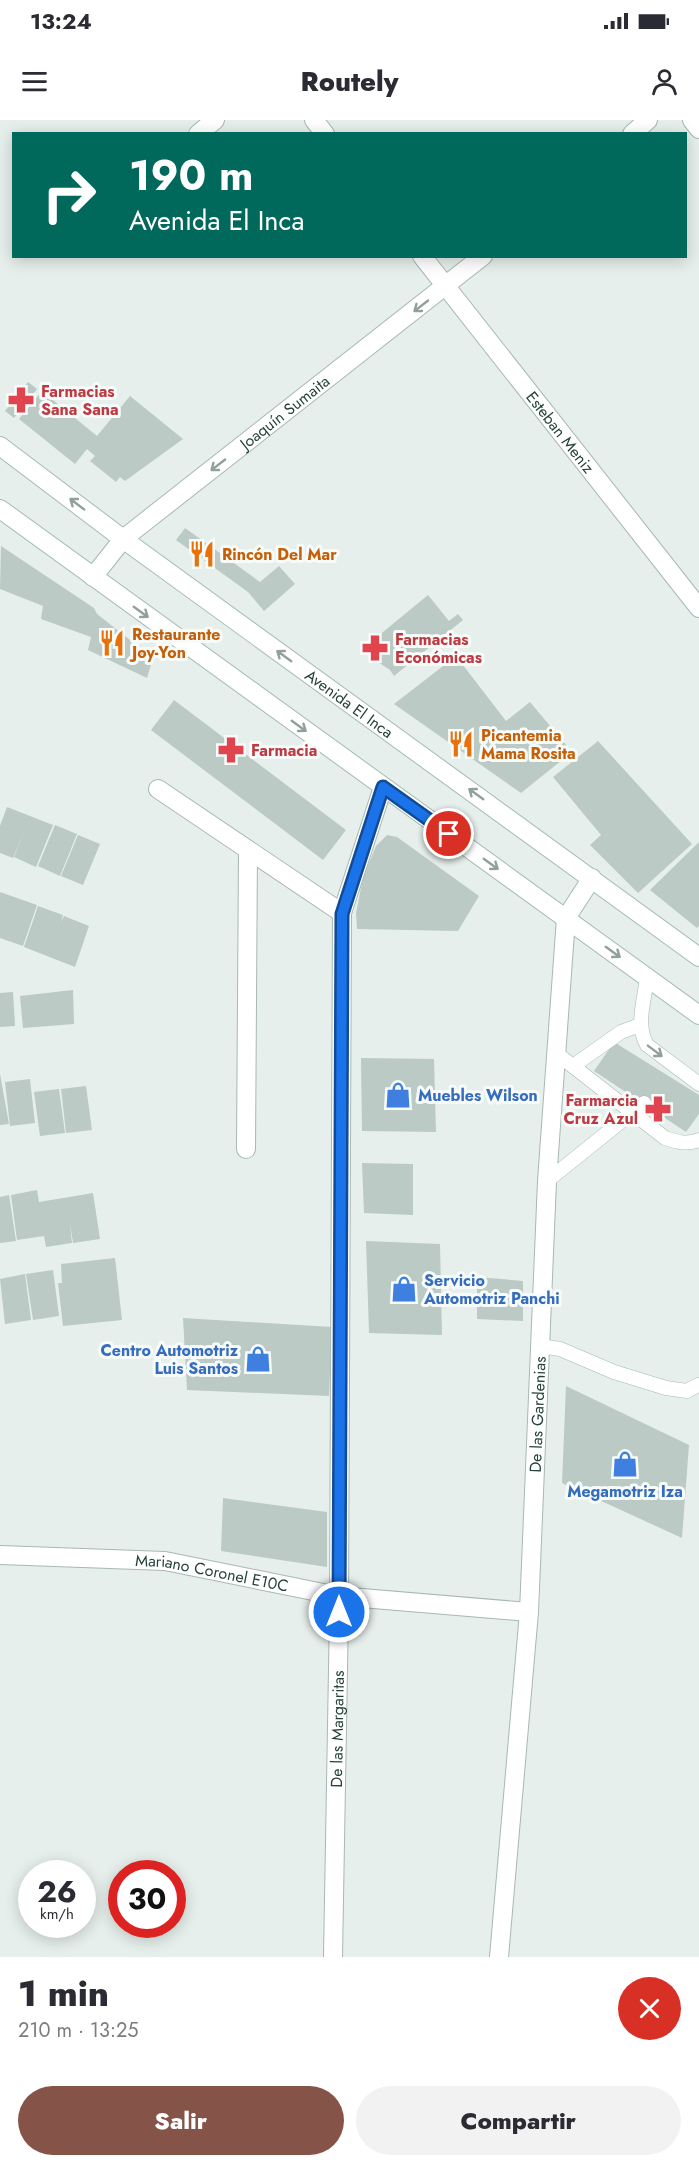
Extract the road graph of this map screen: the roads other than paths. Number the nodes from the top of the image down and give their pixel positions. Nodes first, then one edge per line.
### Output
1 (215, 120) edge
2 (648, 120) edge
3 (692, 120) edge
4 (699, 129) edge
5 (200, 132) edge
6 (634, 132) edge
7 (424, 258) edge
8 (481, 258) edge
9 (446, 287) junction
10 (0, 446) edge
11 (0, 509) edge
12 (123, 539) junction
13 (93, 577) junction
14 (699, 608) edge
15 (383, 787) junction
16 (158, 789) dead end
17 (248, 849) junction
18 (592, 878) junction
19 (342, 914) junction
20 (566, 918) junction
21 (699, 957) edge
22 (647, 977) junction
23 (699, 1015) edge
24 (640, 1025) junction
25 (556, 1053) junction
26 (573, 1066) junction
27 (699, 1084) edge
28 (644, 1103) dead end
29 (633, 1112) junction
30 (699, 1140) edge
31 (246, 1149) dead end
32 (547, 1181) junction
33 (540, 1346) junction
34 (698, 1385) edge
35 (0, 1555) edge
36 (339, 1596) junction
37 (529, 1612) junction
38 (333, 1957) edge
39 (499, 1957) edge

1 - 5 street
2 - 6 street
3 - 4 street
7 - 9 street, Esteban Meniz
8 - 9 street, Joaquín Sumaita
9 -> 12 street, Joaquín Sumaita
9 - 14 street, Esteban Meniz
12 -> 10 street, Avenida El Inca
11 - 13 street
12 - 13 street, Joaquín Sumaita
18 -> 12 street, Avenida El Inca
13 -> 15 street
15 - 19 street, De las Margaritas
15 -> 20 street
16 - 17 street
17 - 19 street
17 - 31 street
18 - 20 street, De las Gardenias
18 - 21 street, Avenida El Inca
19 - 36 street, De las Margaritas
20 -> 22 street
20 - 25 street, De las Gardenias
22 - 23 street
22 - 24 lane
24 - 26 lane
24 -> 27 lane
25 - 26 lane
25 - 32 street, De las Gardenias
26 - 29 lane
28 - 29 lane
29 - 30 lane
29 - 32 lane
32 - 33 street, De las Gardenias
33 - 34 lane
33 - 37 street, De las Gardenias
35 - 36 street, Mariano Coronel E10C
36 - 37 street, Mariano Coronel E10C
36 - 38 street, De las Margaritas
37 - 39 street, De las Gardenias

